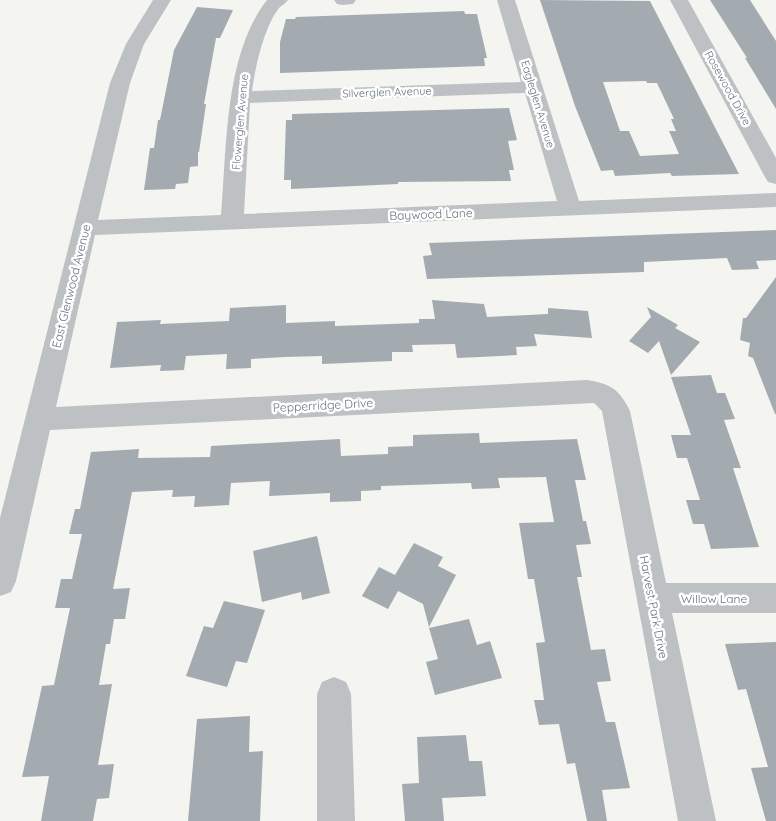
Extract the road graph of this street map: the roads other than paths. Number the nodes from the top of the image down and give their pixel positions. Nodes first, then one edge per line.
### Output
1 (162, 0) edge
2 (279, 0) edge
3 (506, 0) edge
4 (679, 0) edge
5 (532, 87) junction
6 (241, 97) junction
7 (776, 177) edge
8 (776, 200) edge
9 (570, 208) junction
10 (232, 222) junction
11 (85, 228) junction
12 (606, 396) joint
13 (39, 419) junction
14 (0, 581) edge
15 (652, 598) junction
16 (776, 598) edge
17 (334, 694) dead end
18 (336, 821) edge
19 (696, 821) edge

1 - 11 street, East Glenwood Avenue
2 - 6 street, Flowerglen Avenue
3 - 5 street, Eagleglen Avenue
4 - 7 street, Rosewood Drive
5 - 6 street, Silverglen Avenue
5 - 9 street, Eagleglen Avenue
6 - 10 street, Flowerglen Avenue
8 - 9 street, Baywood Lane
9 - 10 street, Baywood Lane
10 - 11 street, Baywood Lane
11 - 13 street, East Glenwood Avenue
12 - 13 street, Pepperridge Drive
12 - 15 street, Harvest Park Drive
13 - 14 street, East Glenwood Avenue
15 - 16 street, Willow Lane
15 - 19 street, Harvest Park Drive
17 - 18 street

